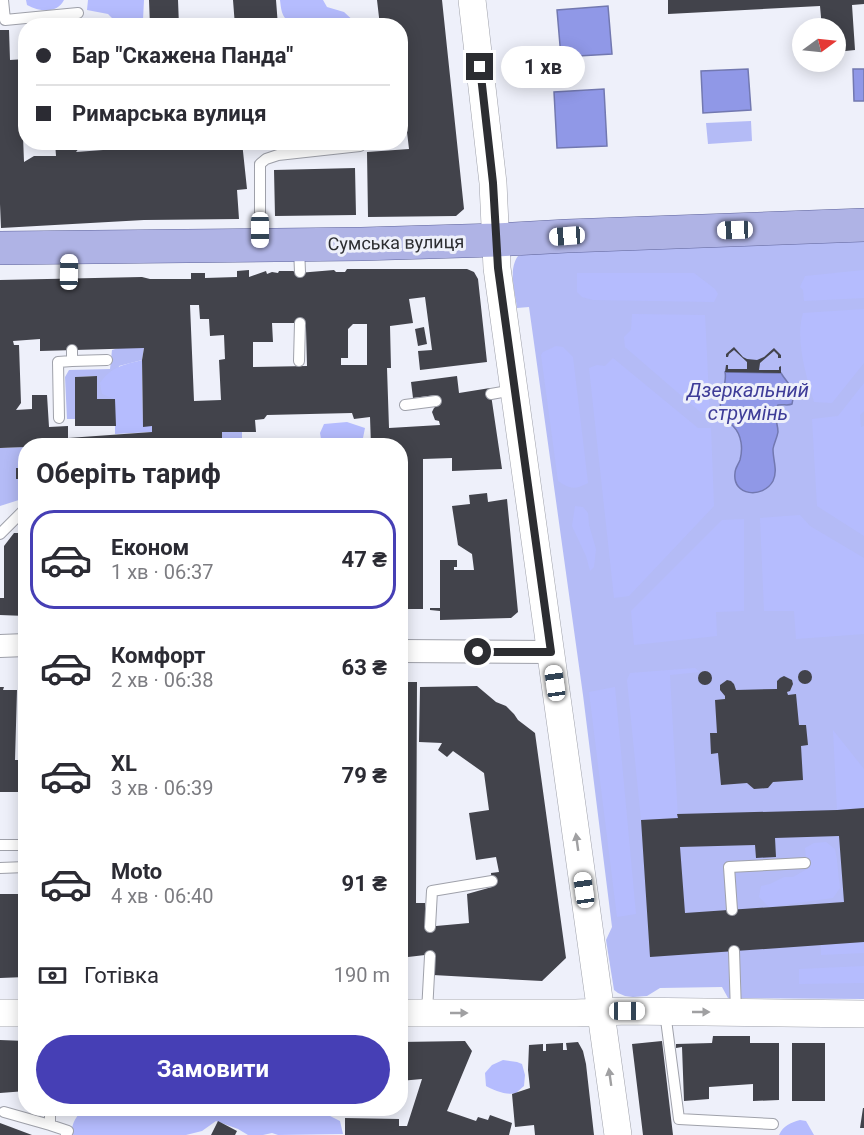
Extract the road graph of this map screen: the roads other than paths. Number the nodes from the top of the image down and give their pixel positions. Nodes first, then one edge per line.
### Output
1 (3, 0) edge
2 (472, 0) edge
3 (78, 13) dead end
4 (26, 18) edge
5 (18, 19) edge
6 (324, 150) edge
7 (864, 225) edge
8 (496, 240) junction
9 (260, 245) junction
10 (0, 248) edge
11 (300, 323) dead end
12 (107, 360) dead end
13 (299, 361) dead end
14 (436, 401) dead end
15 (405, 405) dead end
16 (59, 418) dead end
17 (18, 516) edge
18 (0, 534) edge
19 (18, 645) edge
20 (0, 646) edge
21 (408, 651) edge
22 (551, 652) junction
23 (18, 844) edge
24 (0, 845) edge
25 (805, 863) dead end
26 (18, 867) edge
27 (0, 868) edge
28 (492, 881) dead end
29 (732, 910) dead end
30 (430, 927) dead end
31 (734, 951) dead end
32 (430, 956) dead end
33 (665, 1011) junction
34 (601, 1012) junction
35 (736, 1012) junction
36 (0, 1013) edge
37 (18, 1013) edge
38 (414, 1013) edge
39 (864, 1014) edge
40 (4, 1112) dead end
41 (18, 1116) edge
42 (18, 1116) edge
43 (50, 1116) edge
44 (773, 1124) dead end
45 (50, 1125) junction
46 (66, 1135) edge
47 (618, 1135) edge

1 - 5 lane
2 - 8 street
3 - 4 lane
6 - 9 lane
7 - 8 main road, Сумська вулиця
8 - 9 main road, Сумська вулиця
8 - 22 street
9 - 10 main road, Сумська вулиця
11 - 13 lane
12 - 16 lane
14 - 15 lane
17 - 18 lane
19 - 20 street
21 - 22 street
34 -> 22 street
23 - 24 lane
25 - 29 lane
26 - 27 lane
28 - 30 lane
31 - 35 lane
32 - 38 lane
33 - 34 street
33 -> 35 street
33 - 44 lane
38 -> 34 street
47 -> 34 street
35 - 39 street
36 - 37 street
40 - 42 lane
41 - 45 lane
43 - 45 lane
45 - 46 lane

